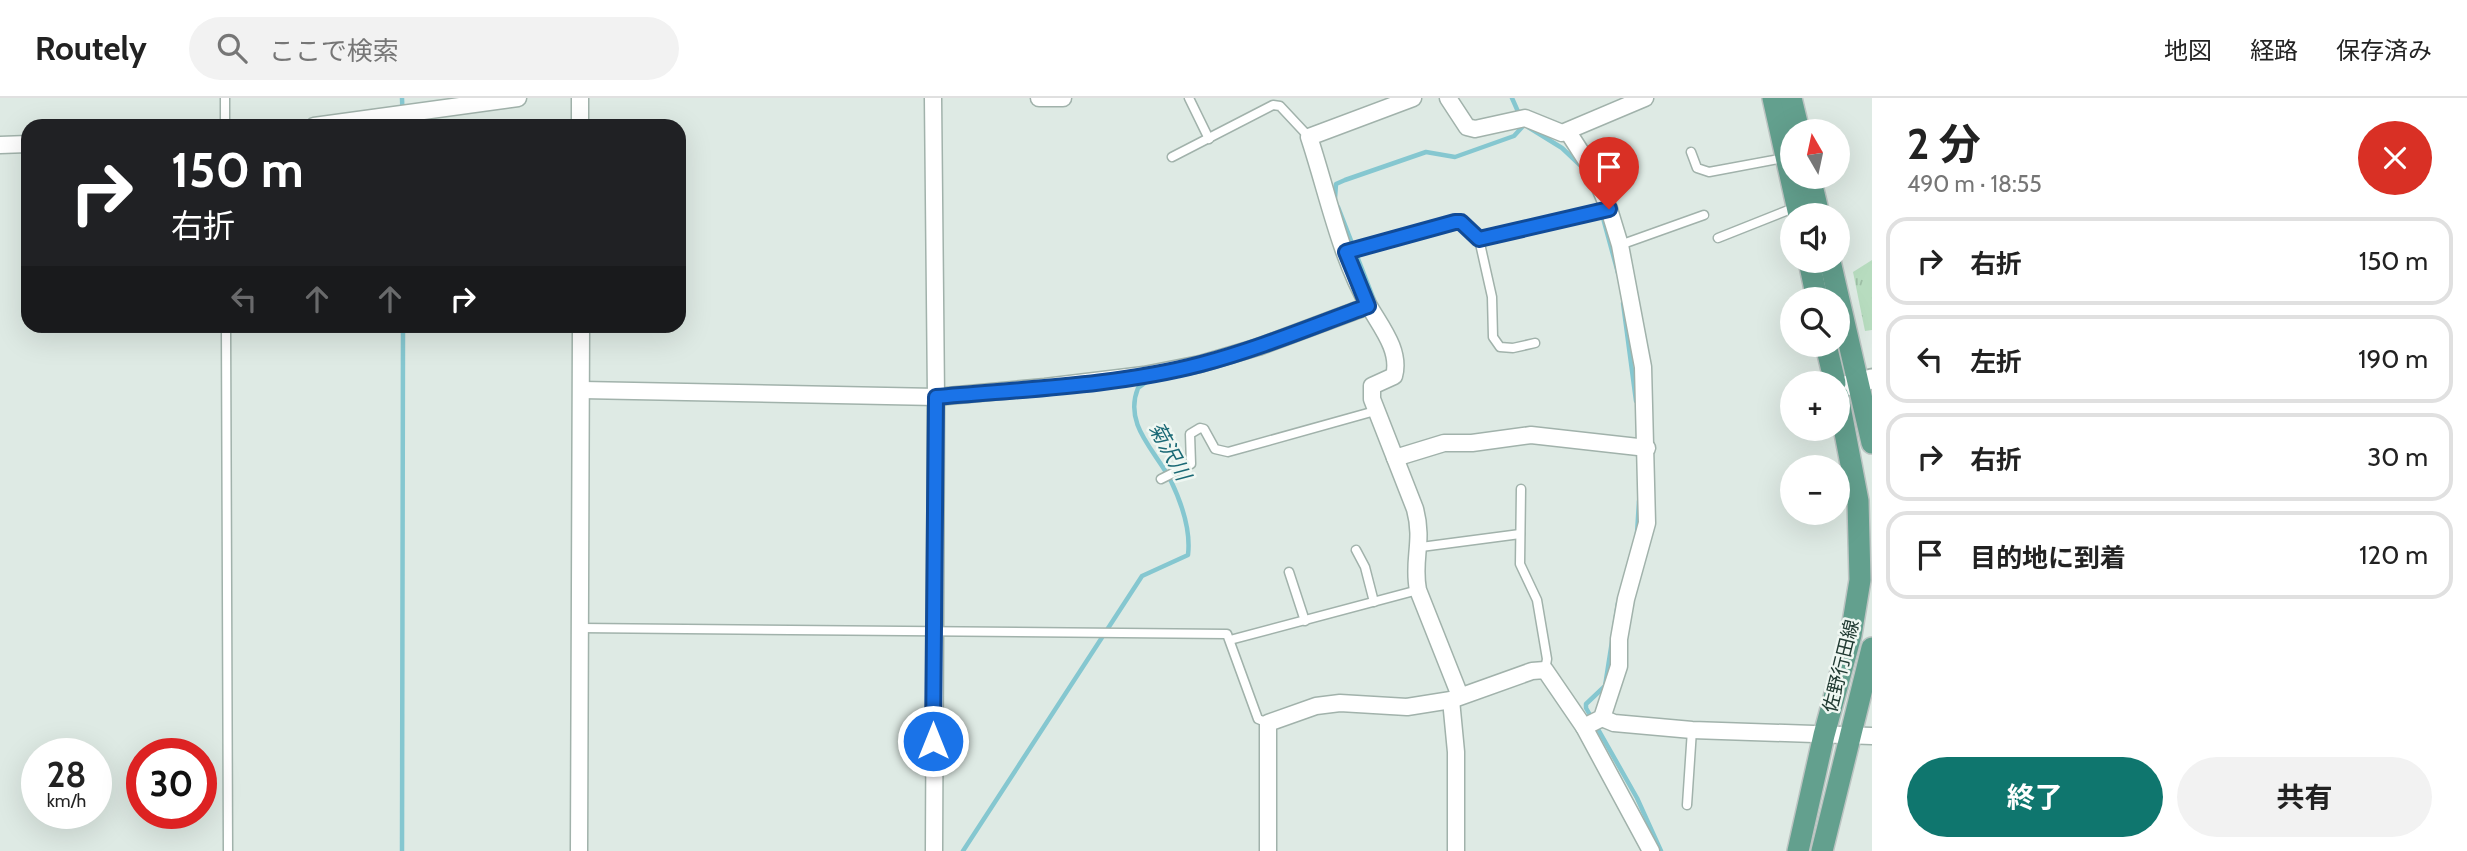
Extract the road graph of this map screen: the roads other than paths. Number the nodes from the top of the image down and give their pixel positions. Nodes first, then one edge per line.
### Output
1 (225, 98) edge
2 (518, 98) edge
3 (580, 98) edge
4 (933, 98) edge
5 (1039, 98) edge
6 (1063, 98) edge
7 (1189, 98) edge
8 (1413, 98) edge
9 (1448, 98) edge
10 (1645, 98) edge
11 (1773, 98) edge
12 (1791, 98) edge
13 (225, 119) edge
14 (365, 119) edge
15 (580, 119) edge
16 (1796, 119) edge
17 (1780, 128) edge
18 (1568, 132) junction
19 (1309, 136) junction
20 (1209, 139) junction
21 (21, 144) edge
22 (0, 145) edge
23 (1691, 152) dead end
24 (1172, 158) dead end
25 (1780, 159) edge
26 (1608, 206) junction
27 (1704, 215) dead end
28 (1780, 217) edge
29 (1717, 238) dead end
30 (1479, 239) junction
31 (1620, 245) junction
32 (1346, 252) junction
33 (1834, 273) edge
34 (1368, 306) junction
35 (226, 333) edge
36 (581, 333) edge
37 (1535, 343) dead end
38 (1866, 381) edge
39 (582, 390) junction
40 (936, 397) junction
41 (1375, 411) junction
42 (1847, 441) edge
43 (1872, 443) edge
44 (1647, 448) junction
45 (1395, 458) junction
46 (1161, 479) dead end
47 (1521, 489) dead end
48 (1520, 534) junction
49 (1421, 547) junction
50 (1356, 550) dead end
51 (1289, 572) dead end
52 (1418, 590) junction
53 (1374, 602) junction
54 (1305, 621) junction
55 (580, 628) junction
56 (933, 632) junction
57 (1230, 640) junction
58 (1872, 648) edge
59 (1545, 670) junction
60 (1456, 698) junction
61 (1602, 718) junction
62 (1268, 723) junction
63 (1584, 727) junction
64 (1692, 730) junction
65 (1824, 735) junction
66 (1861, 736) edge
67 (1687, 805) dead end
68 (228, 851) edge
69 (579, 851) edge
70 (934, 851) edge
71 (1268, 851) edge
72 (1456, 851) edge
73 (1651, 851) edge
74 (1798, 851) edge
75 (1822, 851) edge

1 - 13 lane
2 - 14 street
3 - 15 street
4 - 40 street
5 - 6 street
7 - 20 lane
8 - 19 street
9 - 18 street
10 - 18 street
11 - 17 main road
12 - 16 main road
18 - 26 street
19 - 20 lane
19 - 32 street
20 - 24 lane
21 - 22 street
23 - 25 lane
26 - 30 lane
26 - 31 street
27 - 31 lane
28 - 29 lane
30 - 32 lane
30 - 37 lane
31 - 44 street
32 - 34 street
33 - 38 main road
34 - 40 street
34 - 41 street
35 - 68 lane
36 - 39 street
38 - 43 main road
39 - 40 street
39 - 55 street
40 - 56 street
41 - 45 street
41 - 46 lane
42 - 65 main road, 佐野行田線
44 - 45 street
44 - 61 street
45 - 49 street
47 - 48 lane
48 - 49 lane
48 - 59 lane
49 - 52 street
50 - 53 lane
51 - 54 lane
52 - 53 lane
52 - 60 street
53 - 54 lane
54 - 57 lane
55 - 56 lane
55 - 69 street
56 - 57 lane
56 - 70 street
57 - 62 lane
58 - 66 main road, 佐野行田線
59 - 60 street
59 - 63 street
60 - 62 street
60 - 72 street
61 - 63 street
61 - 64 street
62 - 71 street
63 - 73 street
64 - 65 street
64 - 67 lane
65 - 66 street
65 - 74 main road, 佐野行田線
66 - 75 main road, 佐野行田線

